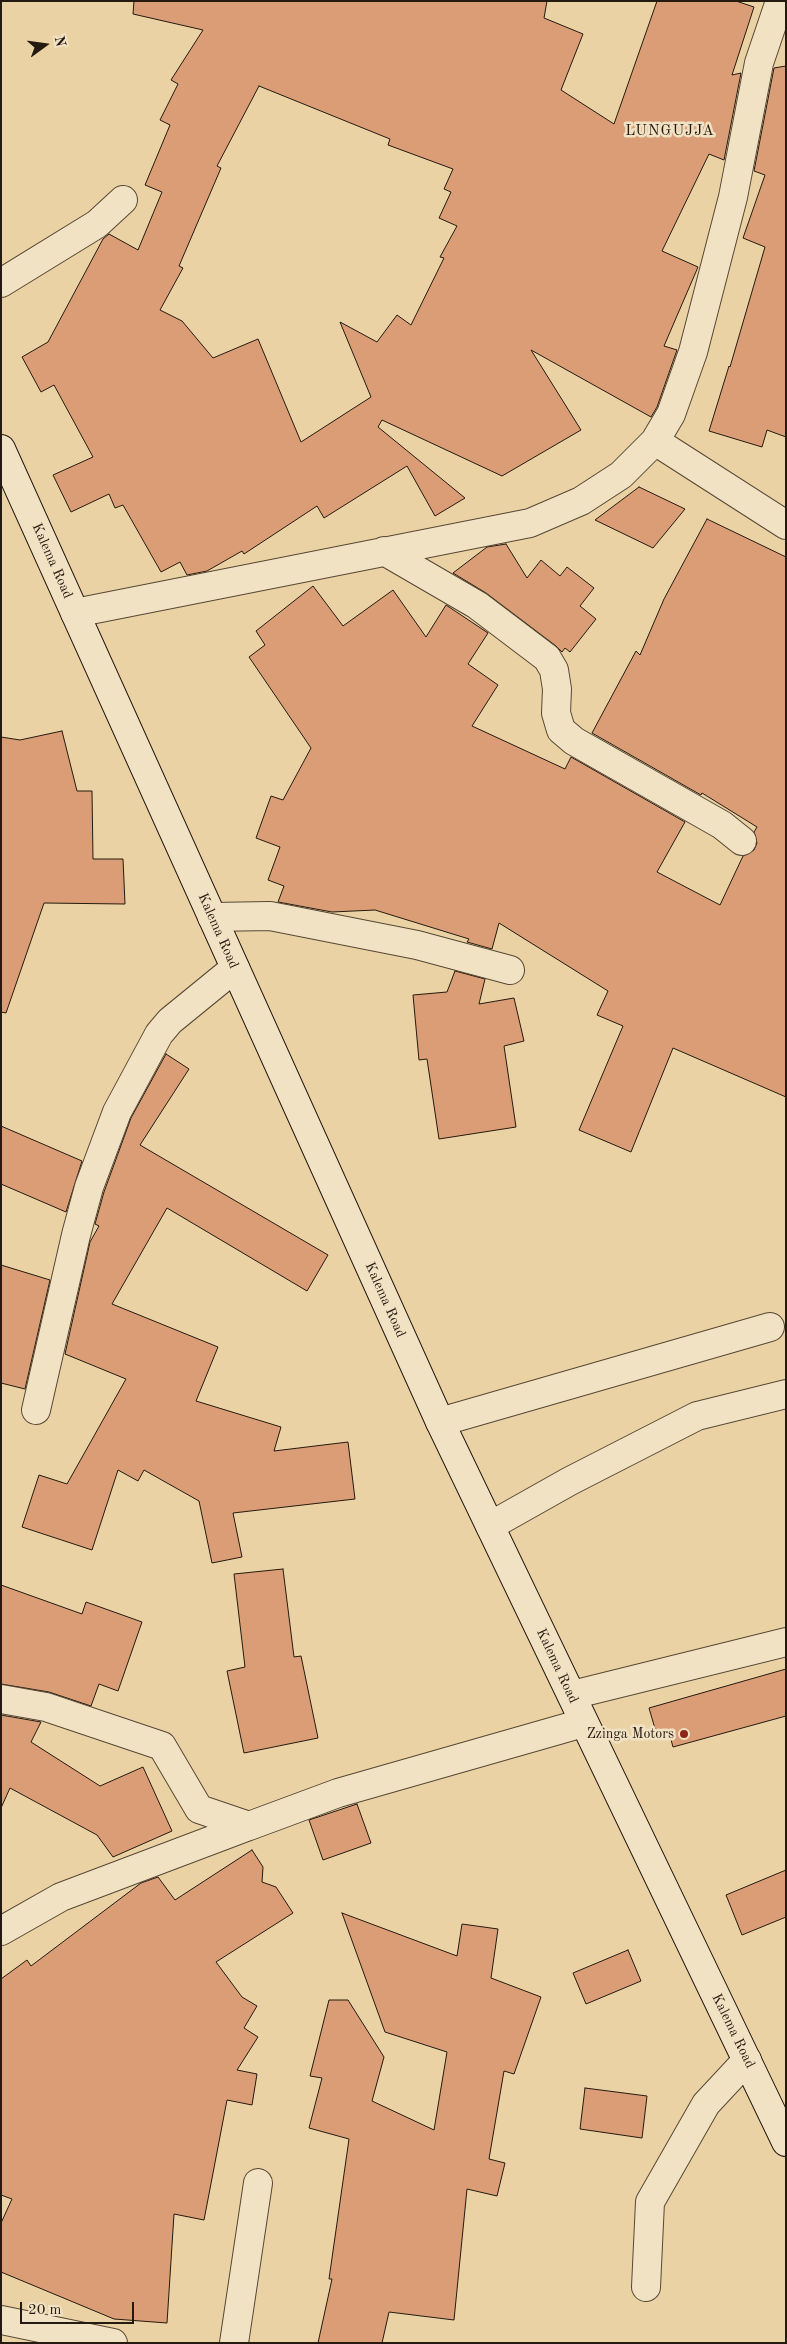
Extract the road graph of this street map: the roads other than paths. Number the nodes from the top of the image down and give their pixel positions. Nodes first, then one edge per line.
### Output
1 (780, 1) edge
2 (123, 200) dead end
3 (1, 283) edge
4 (655, 441) junction
5 (1, 449) edge
6 (786, 525) edge
7 (384, 551) junction
8 (75, 613) junction
9 (742, 841) dead end
10 (212, 917) junction
11 (235, 968) junction
12 (510, 970) dead end
13 (770, 1327) dead end
14 (786, 1394) edge
15 (36, 1410) dead end
16 (440, 1422) junction
17 (490, 1526) junction
18 (786, 1642) edge
19 (572, 1695) junction
20 (1, 1699) edge
21 (583, 1723) junction
22 (249, 1826) junction
23 (1, 1931) edge
24 (747, 2060) junction
25 (786, 2142) edge
26 (258, 2183) dead end
27 (646, 2287) dead end
28 (1, 2320) edge
29 (113, 2343) edge
30 (234, 2343) edge

1 - 4 street
2 - 3 street
4 - 6 street
4 - 7 street
5 - 8 street, Kalema Road
7 - 8 street
7 - 9 street
8 - 10 street, Kalema Road
10 - 11 street, Kalema Road
10 - 12 street
11 - 15 street
11 - 16 street, Kalema Road
13 - 16 street
14 - 17 street
16 - 17 street, Kalema Road
17 - 19 street, Kalema Road
18 - 19 street
19 - 21 street, Kalema Road
20 - 22 street
21 - 22 street
21 - 24 street, Kalema Road
22 - 23 street
24 - 25 street, Kalema Road
24 - 27 street
26 - 30 street
28 - 29 street

